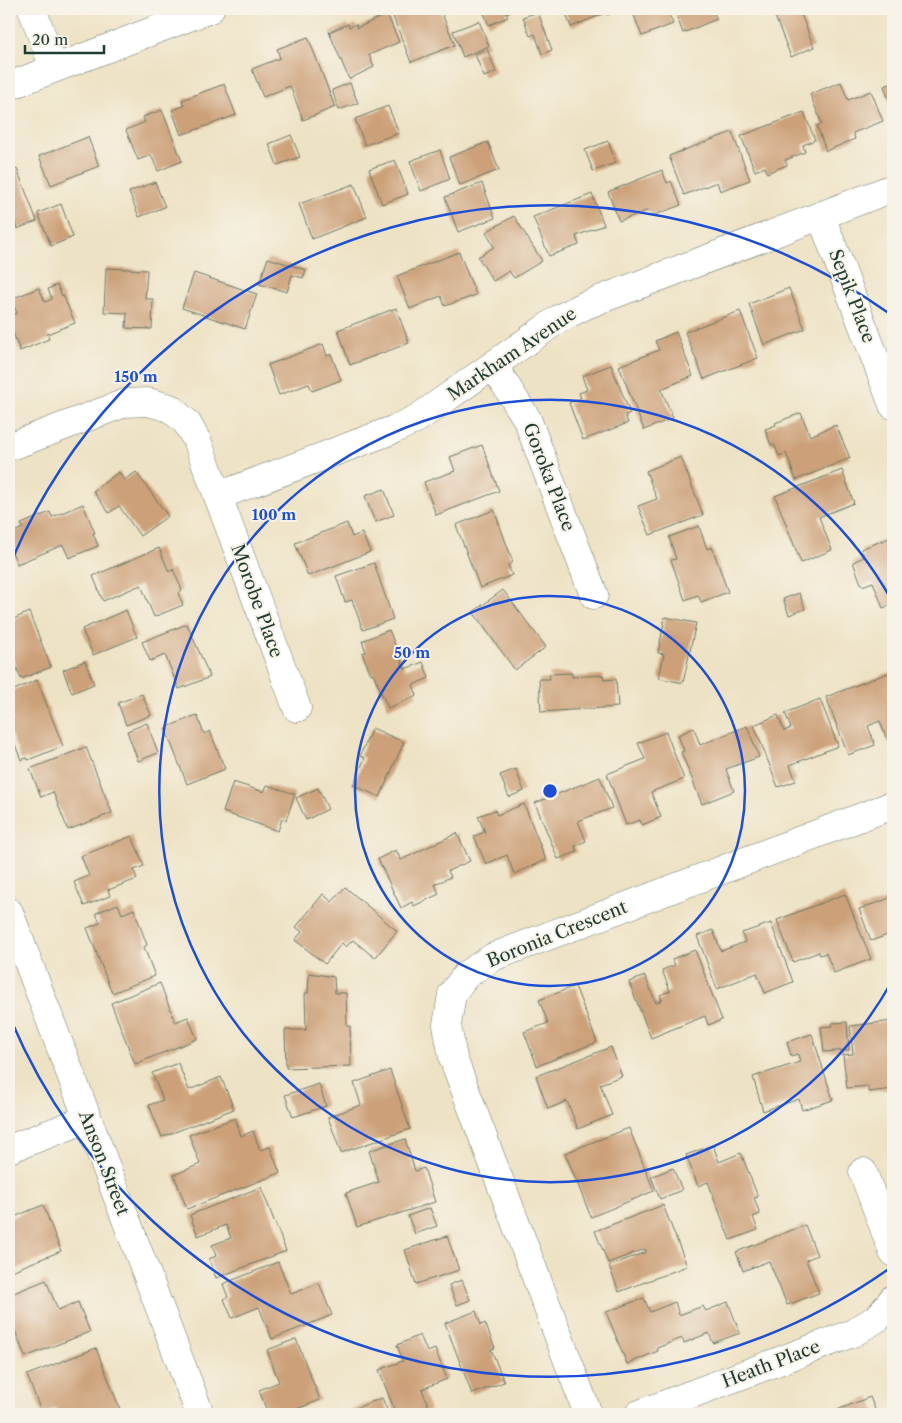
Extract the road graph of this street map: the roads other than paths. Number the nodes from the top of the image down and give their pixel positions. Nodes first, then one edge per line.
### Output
1 (32, 9) edge
2 (210, 9) edge
3 (54, 68) junction
4 (9, 86) edge
5 (893, 188) edge
6 (821, 216) junction
7 (493, 365) junction
8 (893, 404) edge
9 (9, 447) edge
10 (218, 496) junction
11 (594, 595) dead end
12 (297, 708) dead end
13 (893, 805) edge
14 (9, 912) edge
15 (87, 1119) junction
16 (9, 1149) edge
17 (863, 1172) dead end
18 (893, 1252) edge
19 (893, 1299) edge
20 (200, 1414) edge
21 (588, 1414) edge
22 (639, 1414) edge

1 - 3 street
2 - 3 street
3 - 4 street
5 - 6 street, Markham Avenue
6 - 7 street, Markham Avenue
6 - 8 street, Sepik Place
7 - 10 street, Markham Avenue
7 - 11 street, Goroka Place
9 - 10 street, Morobe Place
10 - 12 street, Morobe Place
13 - 21 street, Boronia Crescent
14 - 15 street, Anson Street
15 - 16 street
15 - 20 street, Anson Street
17 - 18 street
19 - 22 street, Heath Place

